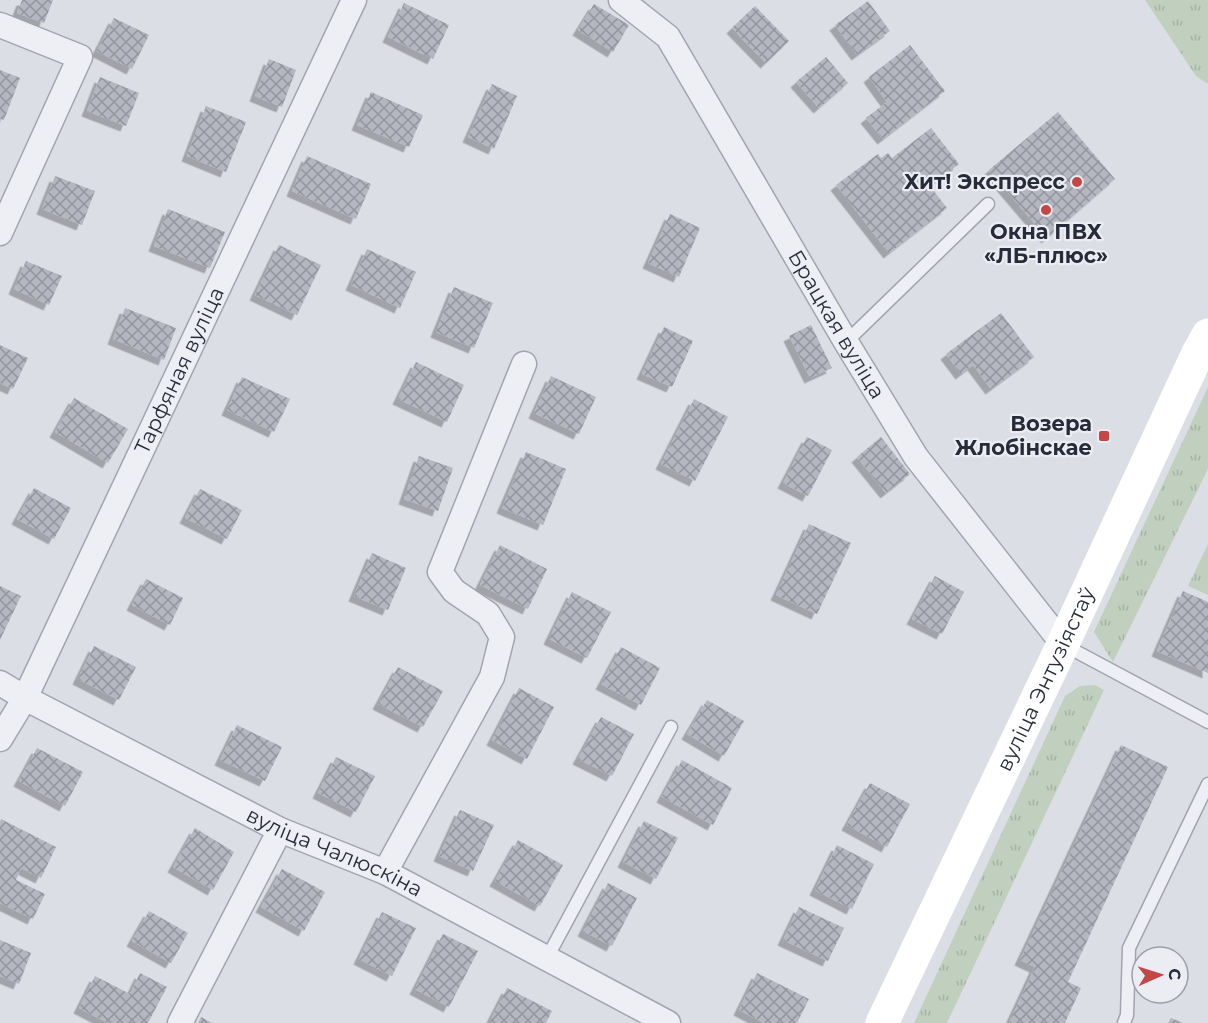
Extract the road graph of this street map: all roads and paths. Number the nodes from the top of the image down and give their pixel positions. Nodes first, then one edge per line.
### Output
1 (354, 0) edge
2 (621, 0) edge
3 (0, 25) edge
4 (988, 204) dead end
5 (0, 233) edge
6 (1208, 335) edge
7 (846, 342) junction
8 (524, 364) dead end
9 (1063, 644) junction
10 (0, 683) edge
11 (25, 698) junction
12 (1208, 722) edge
13 (671, 727) dead end
14 (0, 739) edge
15 (1208, 784) edge
16 (280, 830) junction
17 (386, 872) junction
18 (547, 958) junction
19 (180, 1023) edge
20 (668, 1023) edge
21 (882, 1023) edge
22 (1124, 1023) edge

1 - 11 street, Тарфяная вуліца
2 - 7 street, Брацкая вуліца
3 - 5 street
4 - 7 lane
6 - 9 main road, вуліца Энтузіястаў
7 - 9 street, Брацкая вуліца
8 - 17 street
9 - 12 lane
9 - 21 main road, вуліца Энтузіястаў
10 - 11 street, вуліца Чалюскіна
11 - 14 street, Тарфяная вуліца
11 - 16 street, вуліца Чалюскіна
13 - 18 lane
15 - 22 lane
16 - 17 street, вуліца Чалюскіна
16 - 19 street
17 - 18 street, вуліца Чалюскіна
18 - 20 street, вуліца Чалюскіна

